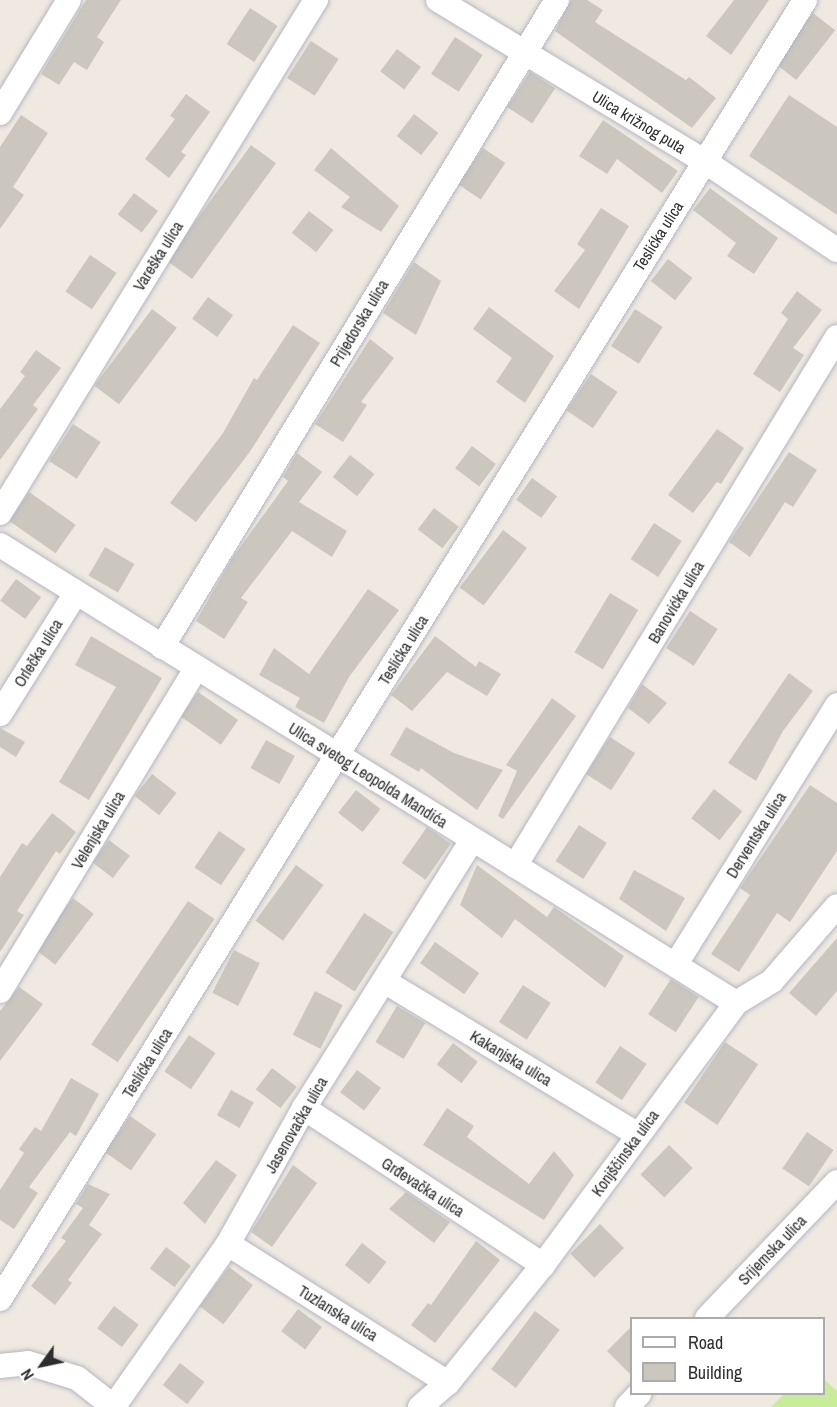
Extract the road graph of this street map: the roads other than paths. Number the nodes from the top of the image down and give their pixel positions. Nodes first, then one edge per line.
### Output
1 (69, 0) edge
2 (316, 0) edge
3 (438, 0) edge
4 (557, 0) edge
5 (805, 0) edge
6 (524, 54) junction
7 (0, 113) edge
8 (704, 161) junction
9 (837, 250) edge
10 (837, 337) edge
11 (0, 513) edge
12 (0, 546) edge
13 (76, 593) junction
14 (162, 647) junction
15 (196, 669) junction
16 (837, 705) edge
17 (0, 714) edge
18 (338, 755) junction
19 (472, 840) junction
20 (515, 866) junction
21 (837, 906) edge
22 (675, 964) junction
23 (384, 981) junction
24 (0, 992) edge
25 (736, 1003) junction
26 (304, 1108) junction
27 (638, 1135) junction
28 (837, 1182) edge
29 (228, 1244) junction
30 (543, 1265) junction
31 (0, 1299) edge
32 (708, 1317) edge
33 (0, 1366) edge
34 (448, 1383) junction
35 (638, 1395) edge
36 (114, 1407) edge
37 (420, 1407) edge
38 (627, 1407) edge

1 - 7 street
2 - 11 street, Vareška ulica
3 - 6 street, Ulica križnog puta
4 - 6 street, Prijedorska ulica
5 - 8 street, Teslićka ulica
6 - 8 street, Ulica križnog puta
6 - 14 street, Prijedorska ulica
8 - 9 street, Ulica križnog puta
8 - 18 street, Teslićka ulica
10 - 20 street, Banovićka ulica
12 - 13 street, Ulica svetog Leopolda Mandića
13 - 14 street, Ulica svetog Leopolda Mandića
13 - 17 street, Orlečka ulica
14 - 15 street, Ulica svetog Leopolda Mandića
15 - 18 street, Ulica svetog Leopolda Mandića
15 - 24 street, Velenjska ulica
16 - 22 street, Derventska ulica
18 - 19 street, Ulica svetog Leopolda Mandića
18 - 31 street, Teslićka ulica
19 - 20 street, Ulica svetog Leopolda Mandića
19 - 23 street, Jasenovačka ulica
20 - 22 street, Ulica svetog Leopolda Mandića
21 - 25 street, Konjščinska ulica
22 - 25 street, Ulica svetog Leopolda Mandića
23 - 26 street, Jasenovačka ulica
23 - 27 street, Kakanjska ulica
25 - 27 street, Konjščinska ulica
26 - 29 street, Jasenovačka ulica
26 - 30 street, Grđevačka ulica
27 - 30 street, Konjščinska ulica
28 - 32 street, Srijemska ulica
29 - 34 street, Tuzlanska ulica
29 - 36 street, Jasenovačka ulica
30 - 34 street, Konjščinska ulica
33 - 36 street
34 - 37 street, Konjščinska ulica
35 - 38 street

